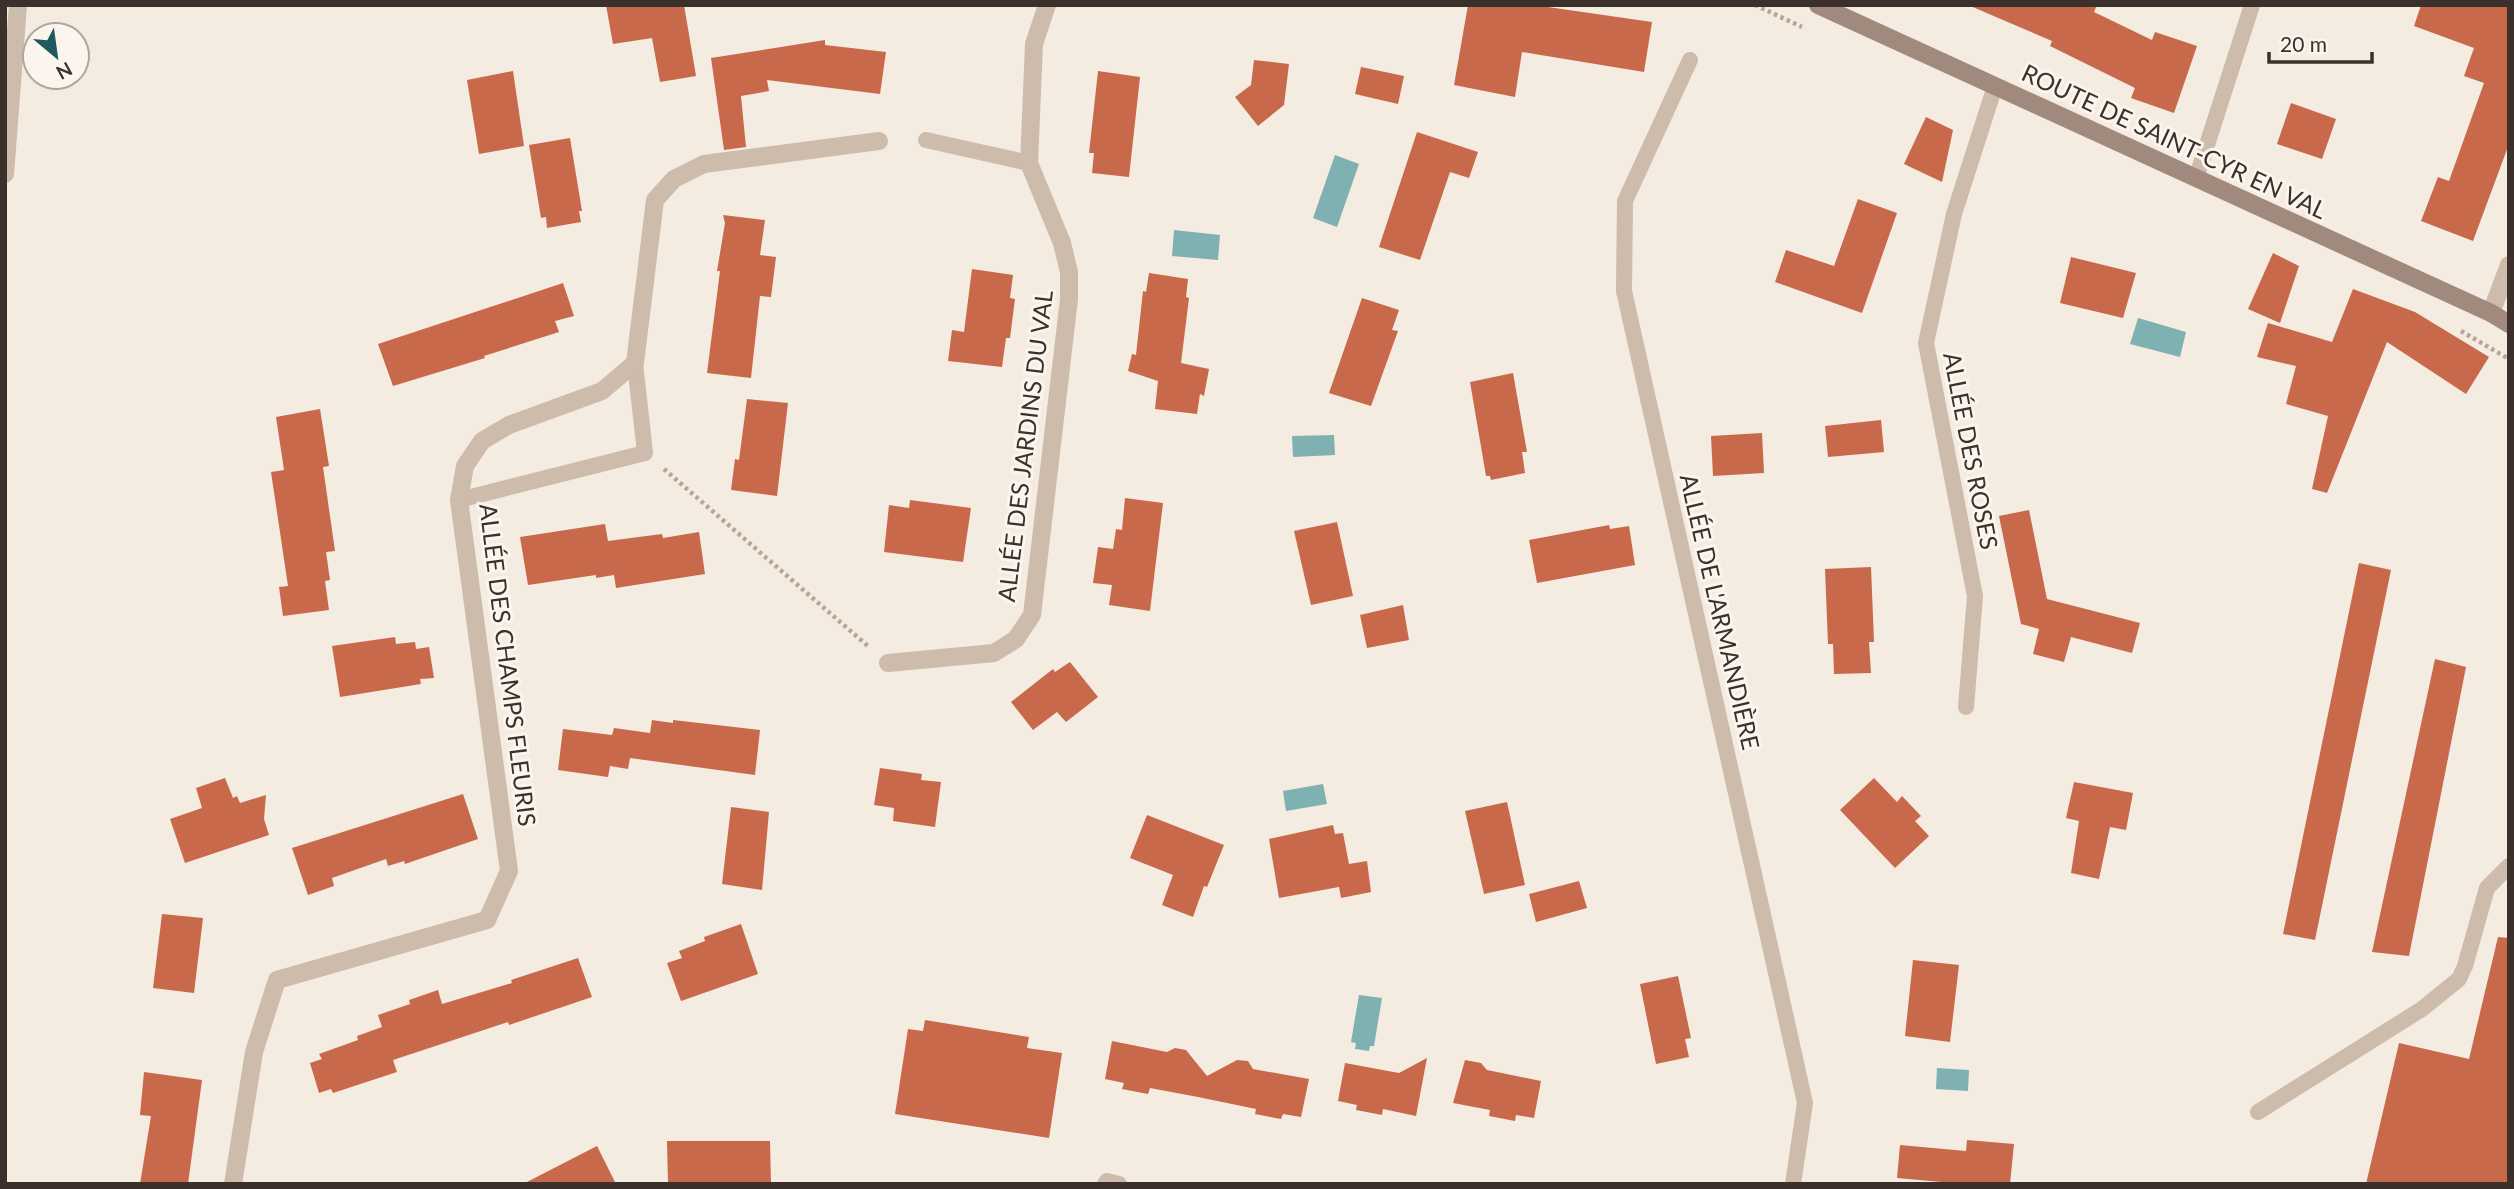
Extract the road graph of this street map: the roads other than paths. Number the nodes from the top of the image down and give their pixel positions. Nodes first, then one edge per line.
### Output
1 (18, 5) edge
2 (1047, 5) edge
3 (1818, 5) edge
4 (2252, 5) edge
5 (1690, 60) dead end
6 (1995, 86) junction
7 (926, 140) dead end
8 (879, 141) dead end
9 (1029, 163) junction
10 (5, 174) edge
11 (2196, 179) junction
12 (2509, 265) edge
13 (2491, 313) junction
14 (2509, 324) edge
15 (635, 363) junction
16 (459, 500) junction
17 (888, 663) road end
18 (1966, 707) dead end
19 (2509, 866) edge
20 (2258, 1112) dead end
21 (233, 1184) edge
22 (1105, 1184) edge
23 (1119, 1184) edge
24 (1793, 1184) edge

1 - 10 street
2 - 9 street, ALLÉE DES JARDINS DU VAL
3 - 6 street, ROUTE DE SAINT-CYR EN VAL
4 - 11 lane
5 - 24 lane, ALLÉE DE L'ARMANDIÈRE
6 - 11 street, ROUTE DE SAINT-CYR EN VAL
6 - 18 lane, ALLÉE DES ROSES
7 - 9 lane
8 - 15 street
9 - 17 street, ALLÉE DES JARDINS DU VAL
11 - 13 street, ROUTE DE SAINT-CYR EN VAL
12 - 13 street
13 - 14 street, ROUTE DE SAINT-CYR EN VAL
15 - 16 street, ALLÉE DES CHAMPS FLEURIS
15 - 16 lane
16 - 21 street, ALLÉE DES CHAMPS FLEURIS
19 - 20 lane
22 - 23 lane

